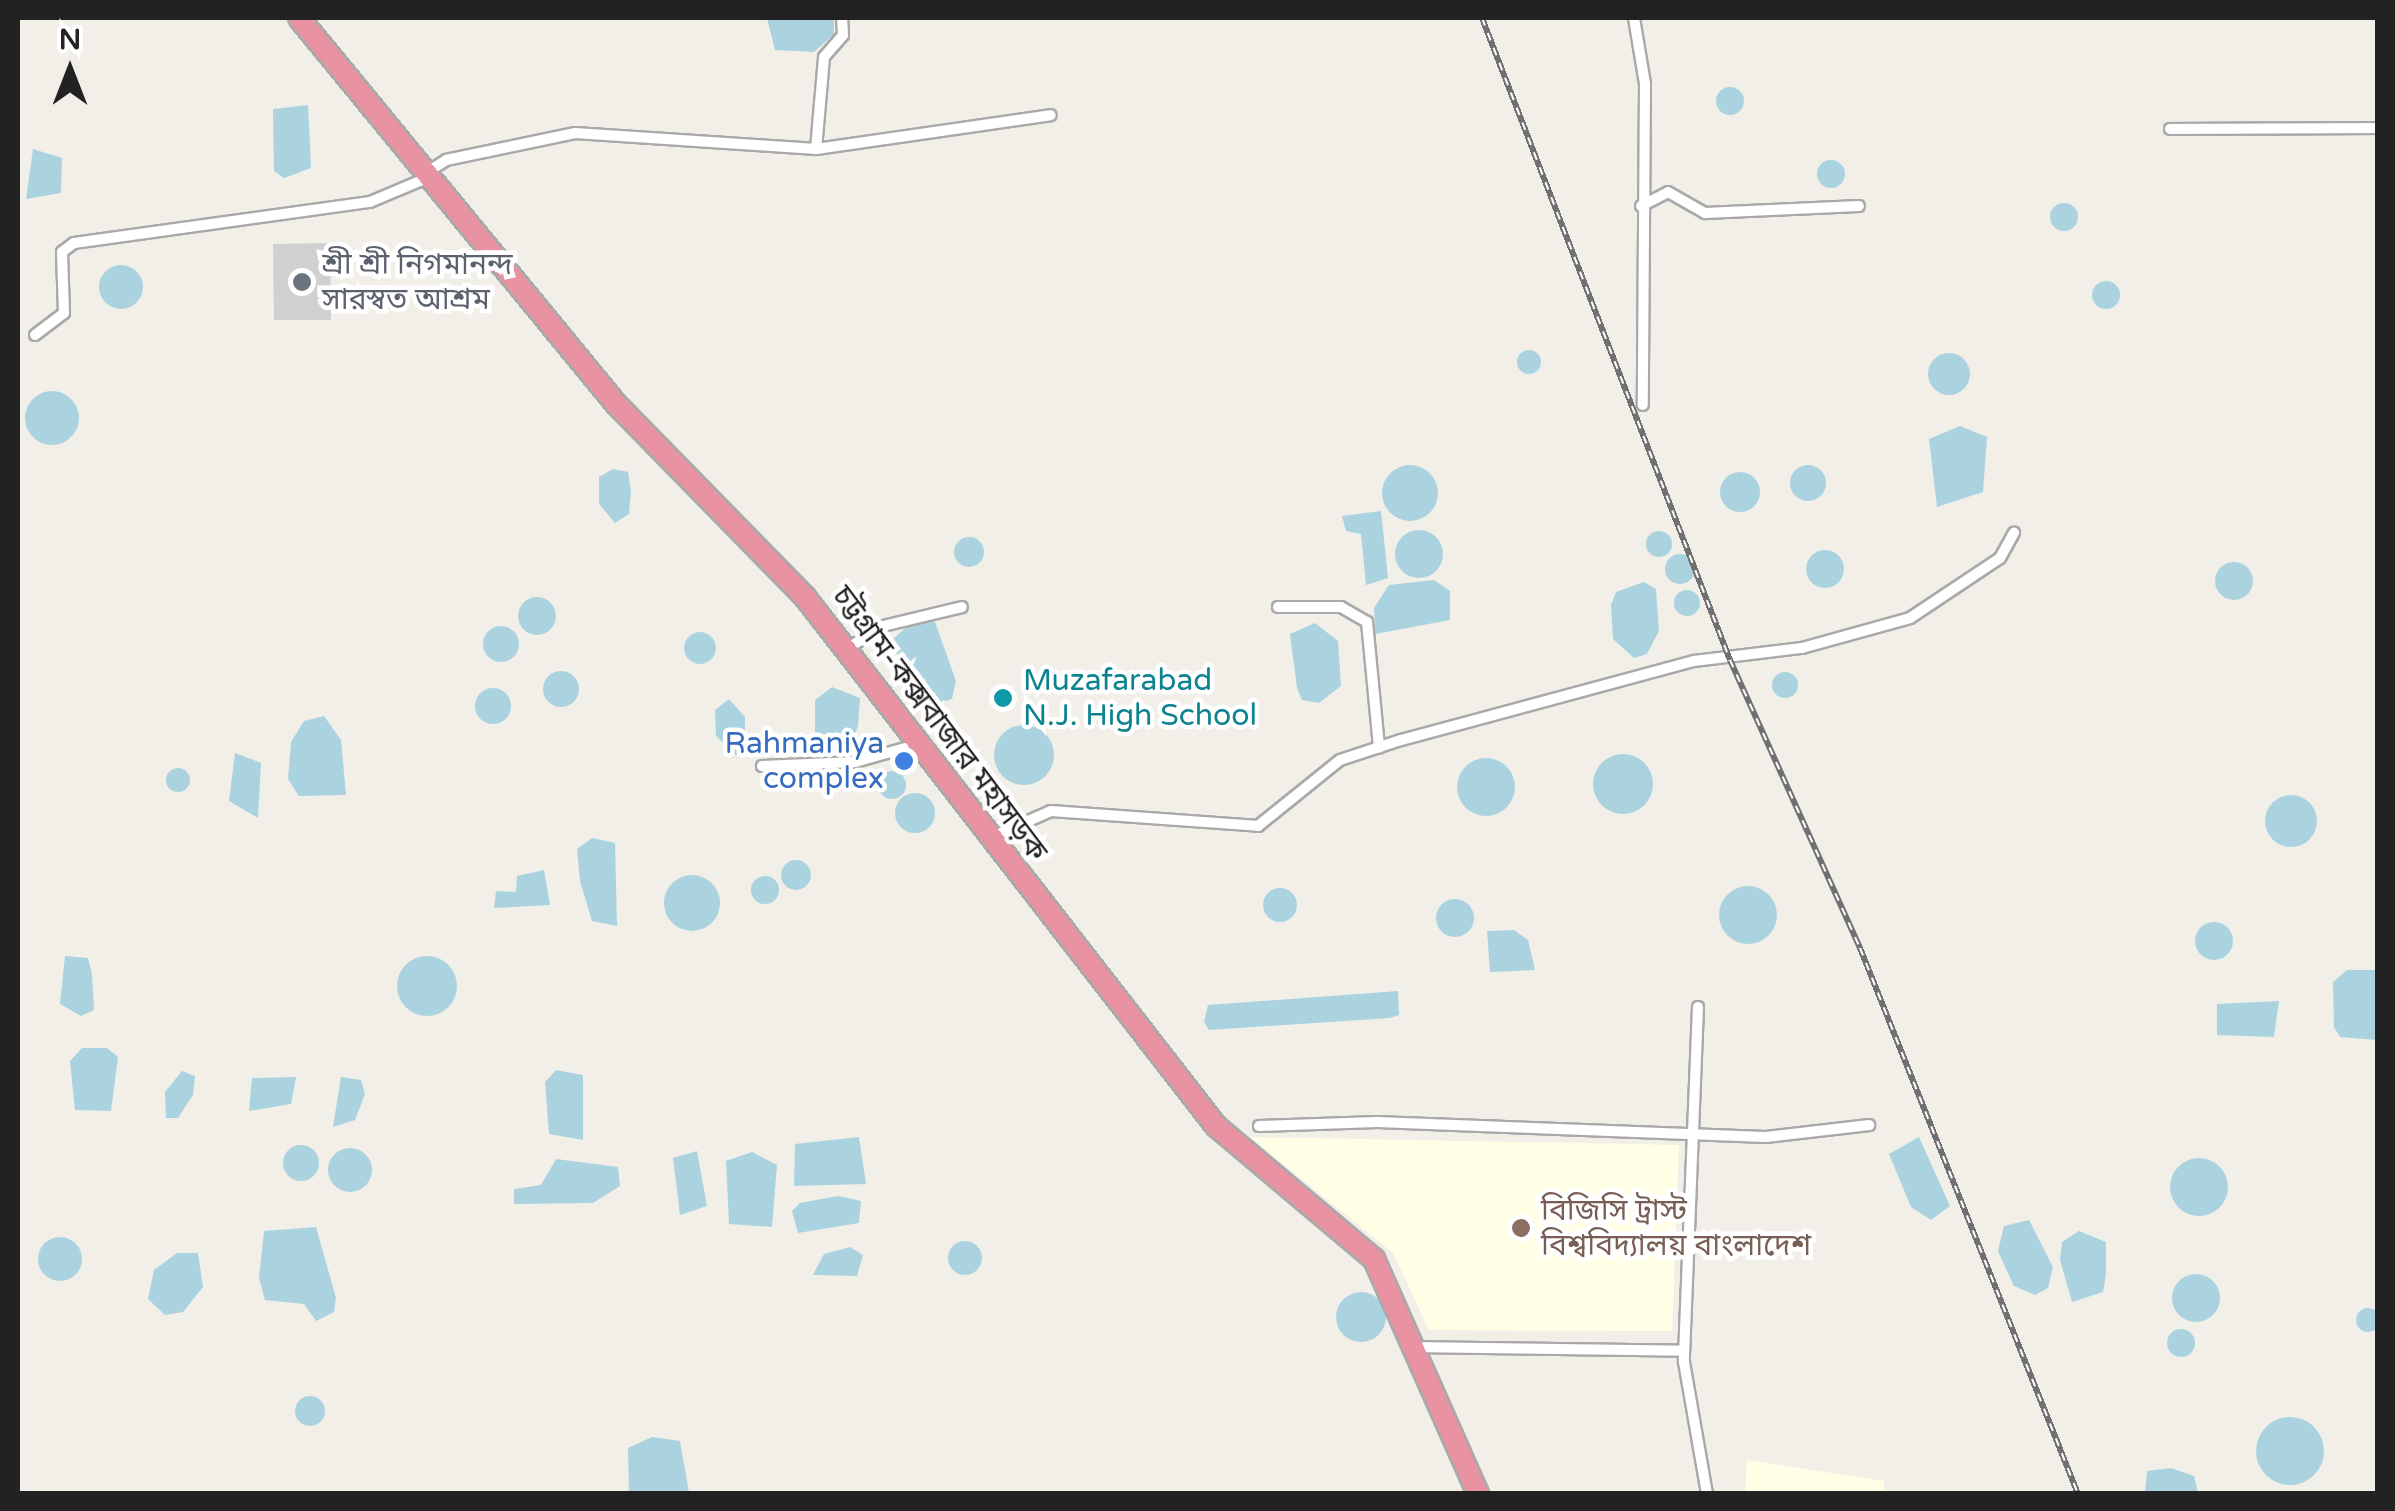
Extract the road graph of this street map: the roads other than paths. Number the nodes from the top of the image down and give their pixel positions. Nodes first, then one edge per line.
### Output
1 (299, 18) edge
2 (842, 18) edge
3 (1634, 18) edge
4 (1051, 115) dead end
5 (2378, 128) edge
6 (2170, 130) dead end
7 (816, 149) junction
8 (425, 176) junction
9 (1640, 206) junction
10 (1860, 206) dead end
11 (35, 335) dead end
12 (1643, 404) dead end
13 (2014, 533) dead end
14 (962, 607) dead end
15 (1278, 607) dead end
16 (844, 650) junction
17 (916, 745) junction
18 (1380, 747) junction
19 (762, 766) dead end
20 (987, 840) junction
21 (1698, 1008) dead end
22 (1870, 1125) dead end
23 (1258, 1126) dead end
24 (1696, 1134) junction
25 (1413, 1347) junction
26 (1684, 1352) junction
27 (1478, 1494) edge
28 (1706, 1494) edge

1 - 8 highway, চট্টগ্রাম-কক্সবাজার মহাসড়ক
2 - 7 street
3 - 9 street
4 - 7 street
5 - 6 street
7 - 8 street
8 - 11 street
8 - 16 highway, চট্টগ্রাম-কক্সবাজার মহাসড়ক
9 - 10 street
9 - 12 street
13 - 18 street
14 - 16 street
15 - 18 street
16 - 17 highway, চট্টগ্রাম-কক্সবাজার মহাসড়ক
17 - 19 street
17 - 20 highway, চট্টগ্রাম-কক্সবাজার মহাসড়ক
18 - 20 street
20 - 25 highway, চট্টগ্রাম-কক্সবাজার মহাসড়ক
21 - 24 street
22 - 24 street
23 - 24 street
24 - 26 street
25 - 26 street
25 - 27 highway, চট্টগ্রাম-কক্সবাজার মহাসড়ক
26 - 28 street

